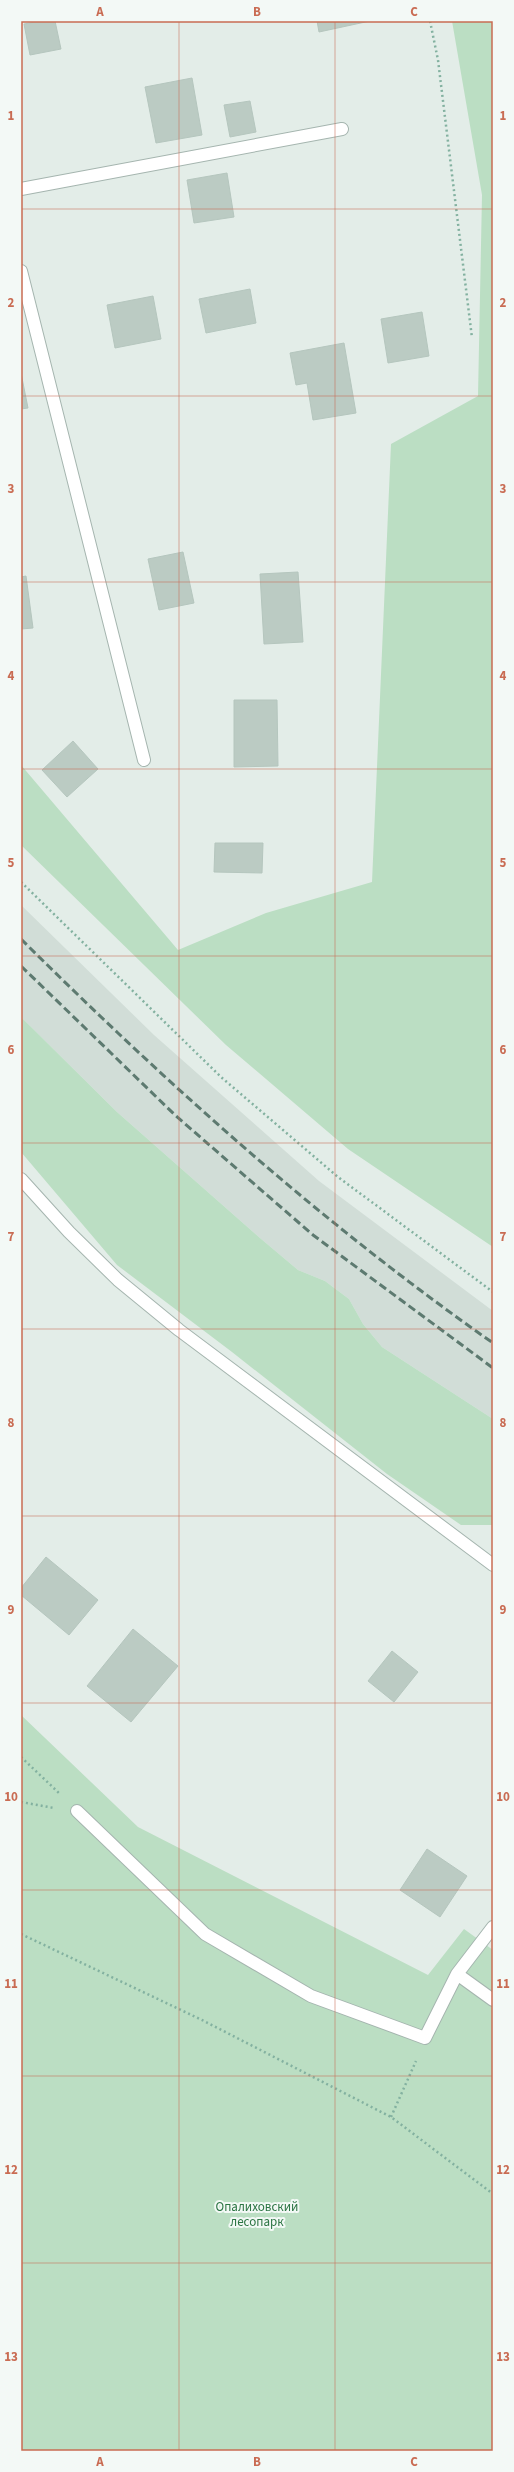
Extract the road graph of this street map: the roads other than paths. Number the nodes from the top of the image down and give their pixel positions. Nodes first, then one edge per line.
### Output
1 (342, 129) dead end
2 (21, 189) edge
3 (21, 271) edge
4 (144, 760) dead end
5 (21, 1179) edge
6 (493, 1565) edge
7 (77, 1811) road end
8 (493, 1927) edge
9 (457, 1974) junction
10 (493, 2000) edge

1 - 2 street
3 - 4 street
5 - 6 street
7 - 9 street
8 - 9 street
9 - 10 street

